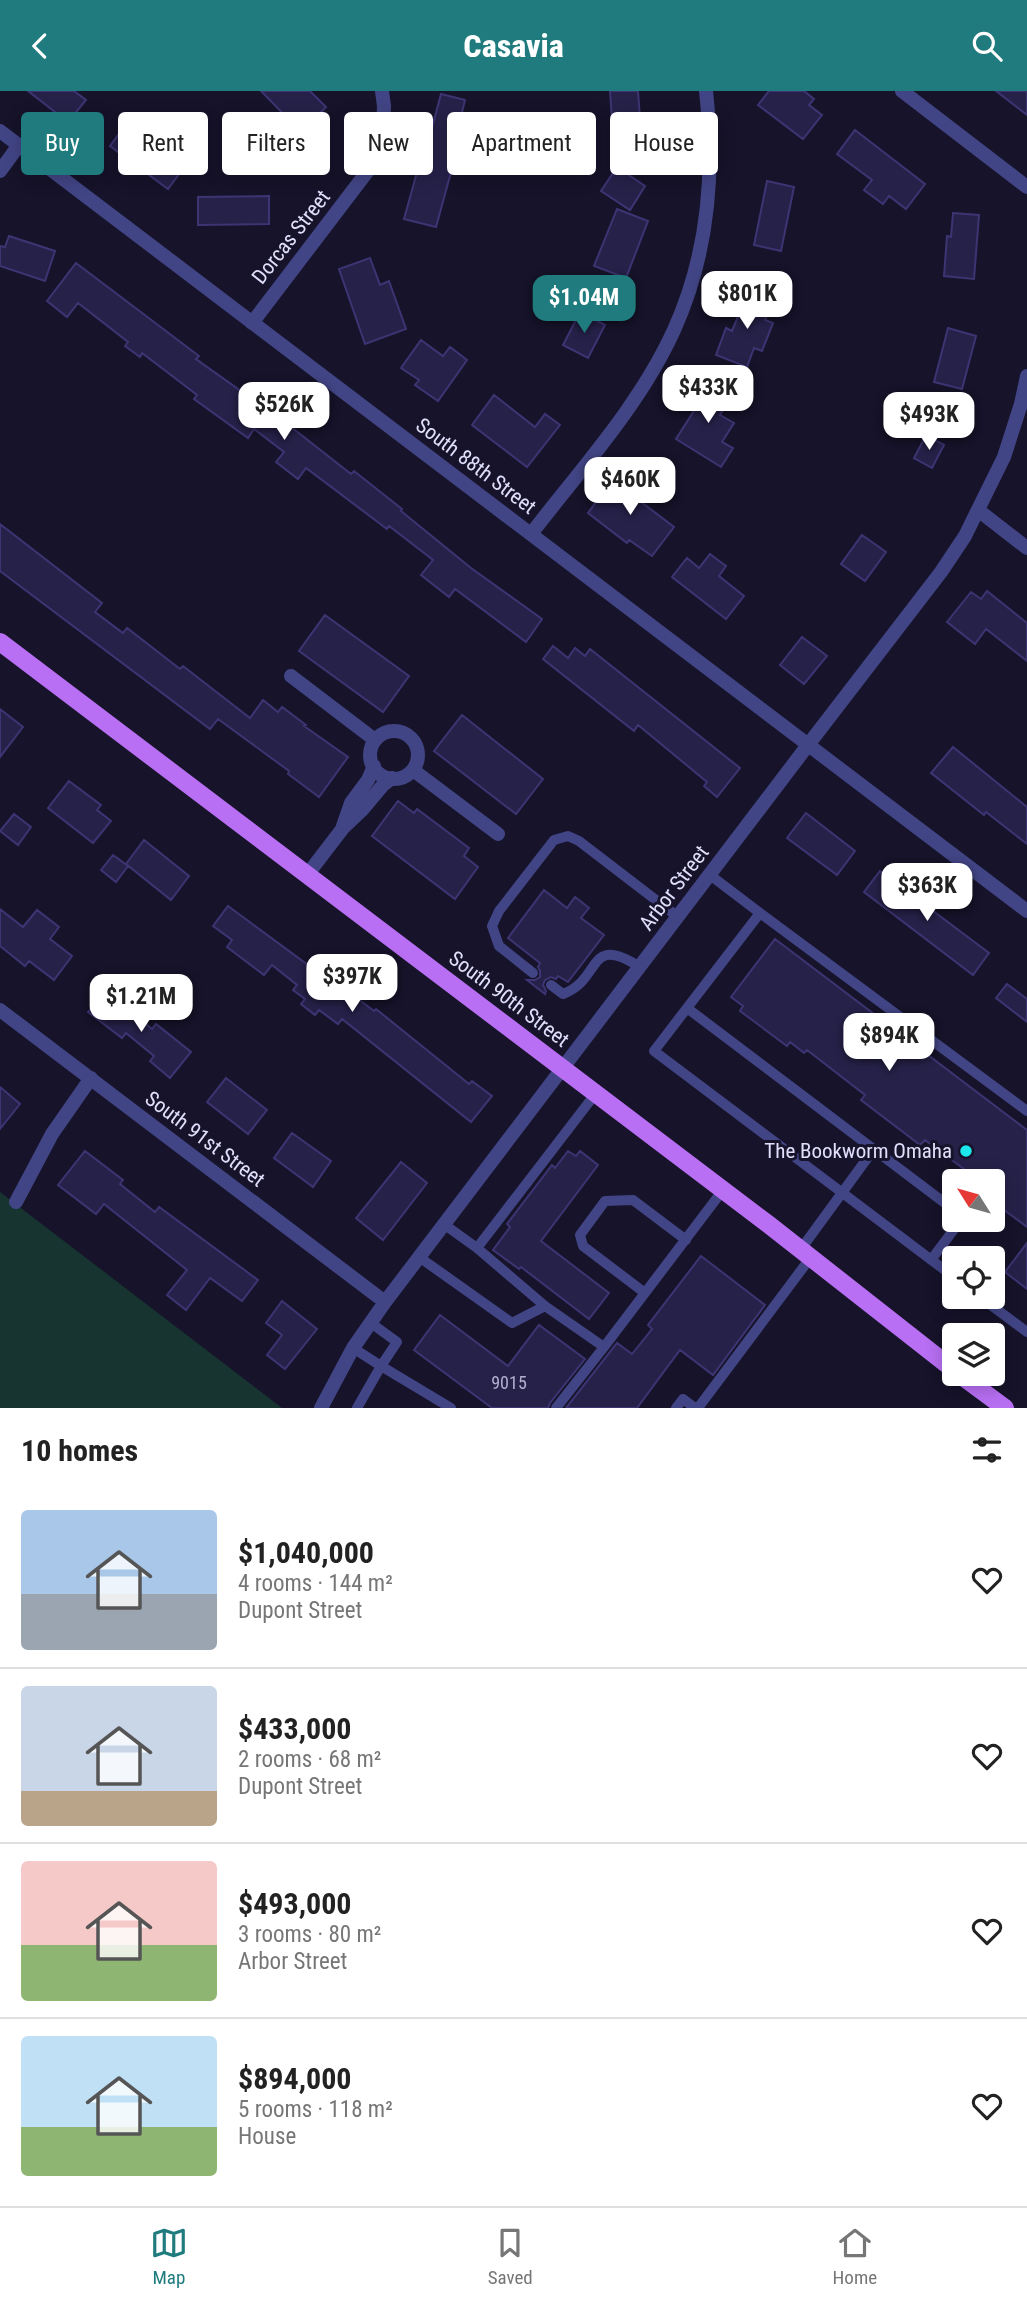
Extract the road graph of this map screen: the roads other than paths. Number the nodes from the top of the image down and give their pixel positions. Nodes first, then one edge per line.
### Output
1 (382, 91) edge
2 (706, 91) edge
3 (902, 91) edge
4 (0, 131) edge
5 (19, 145) junction
6 (0, 171) edge
7 (1027, 187) edge
8 (252, 323) junction
9 (1027, 376) edge
10 (978, 510) junction
11 (531, 534) junction
12 (1027, 548) edge
13 (0, 642) edge
14 (291, 676) dead end
15 (375, 740) junction
16 (808, 745) junction
17 (373, 766) junction
18 (413, 770) junction
19 (392, 778) junction
20 (343, 828) junction
21 (498, 834) dead end
22 (710, 875) junction
23 (307, 876) junction
24 (1027, 911) edge
25 (760, 913) junction
26 (678, 917) junction
27 (640, 967) junction
28 (533, 973) dead end
29 (551, 985) dead end
30 (687, 1008) junction
31 (0, 1010) edge
32 (564, 1069) junction
33 (91, 1078) junction
34 (596, 1093) junction
35 (1027, 1111) edge
36 (874, 1149) junction
37 (723, 1190) junction
38 (841, 1192) junction
39 (942, 1201) edge
40 (16, 1202) dead end
41 (444, 1224) junction
42 (952, 1232) edge
43 (686, 1240) junction
44 (477, 1248) junction
45 (806, 1253) junction
46 (419, 1257) junction
47 (931, 1260) junction
48 (942, 1268) edge
49 (645, 1293) junction
50 (384, 1303) junction
51 (545, 1306) junction
52 (996, 1309) edge
53 (370, 1323) junction
54 (1027, 1332) edge
55 (604, 1347) junction
56 (353, 1348) junction
57 (942, 1361) edge
58 (381, 1366) junction
59 (975, 1386) edge
60 (321, 1408) edge
61 (357, 1408) edge
62 (451, 1408) edge
63 (556, 1408) edge
64 (676, 1408) edge
65 (697, 1408) edge
66 (1005, 1408) edge

1 - 8 street, Dorcas Street
2 - 11 street
3 - 7 street
4 - 5 street, South 88th Street
5 - 6 street
5 - 8 street, South 88th Street
8 - 11 street, South 88th Street
9 - 10 street, Arbor Street
10 - 12 street
10 - 16 street, Arbor Street
11 - 16 street, South 88th Street
13 - 23 main road, South 90th Street
14 - 15 street
15 - 17 street
15 - 18 street
16 - 22 street, Arbor Street
16 - 24 street, South 88th Street
17 - 19 street
17 - 20 street
18 - 19 street
18 - 21 street
19 - 20 street
20 - 23 street
22 - 25 lane
22 - 26 street, Arbor Street
23 - 32 main road, South 90th Street
25 - 30 lane
25 - 35 lane
26 - 27 street, Arbor Street
26 - 28 lane
27 - 29 lane
27 - 32 street, Arbor Street
30 - 36 lane
30 - 38 lane
31 - 33 street, South 91st Street
32 - 34 main road, South 90th Street
32 - 41 street, Arbor Street
33 - 40 street
33 - 50 street, South 91st Street
34 - 37 main road, South 90th Street
34 - 44 lane
36 - 38 lane
36 - 39 lane
37 - 43 lane
37 - 45 main road, South 90th Street
38 - 45 lane
38 - 47 lane
41 - 44 lane
41 - 46 street, Arbor Street
42 - 47 lane
43 - 49 lane
43 - 49 lane
44 - 51 lane
45 - 57 main road, South 90th Street
45 - 65 lane
46 - 50 street, Arbor Street
46 - 51 lane
47 - 48 lane
49 - 55 lane
50 - 53 street, Arbor Street
51 - 55 lane
52 - 54 lane
53 - 56 street, Arbor Street
53 - 58 lane
55 - 63 lane
56 - 58 lane
56 - 60 street, Arbor Street
58 - 61 lane
58 - 62 lane
59 - 66 main road
64 - 65 lane

